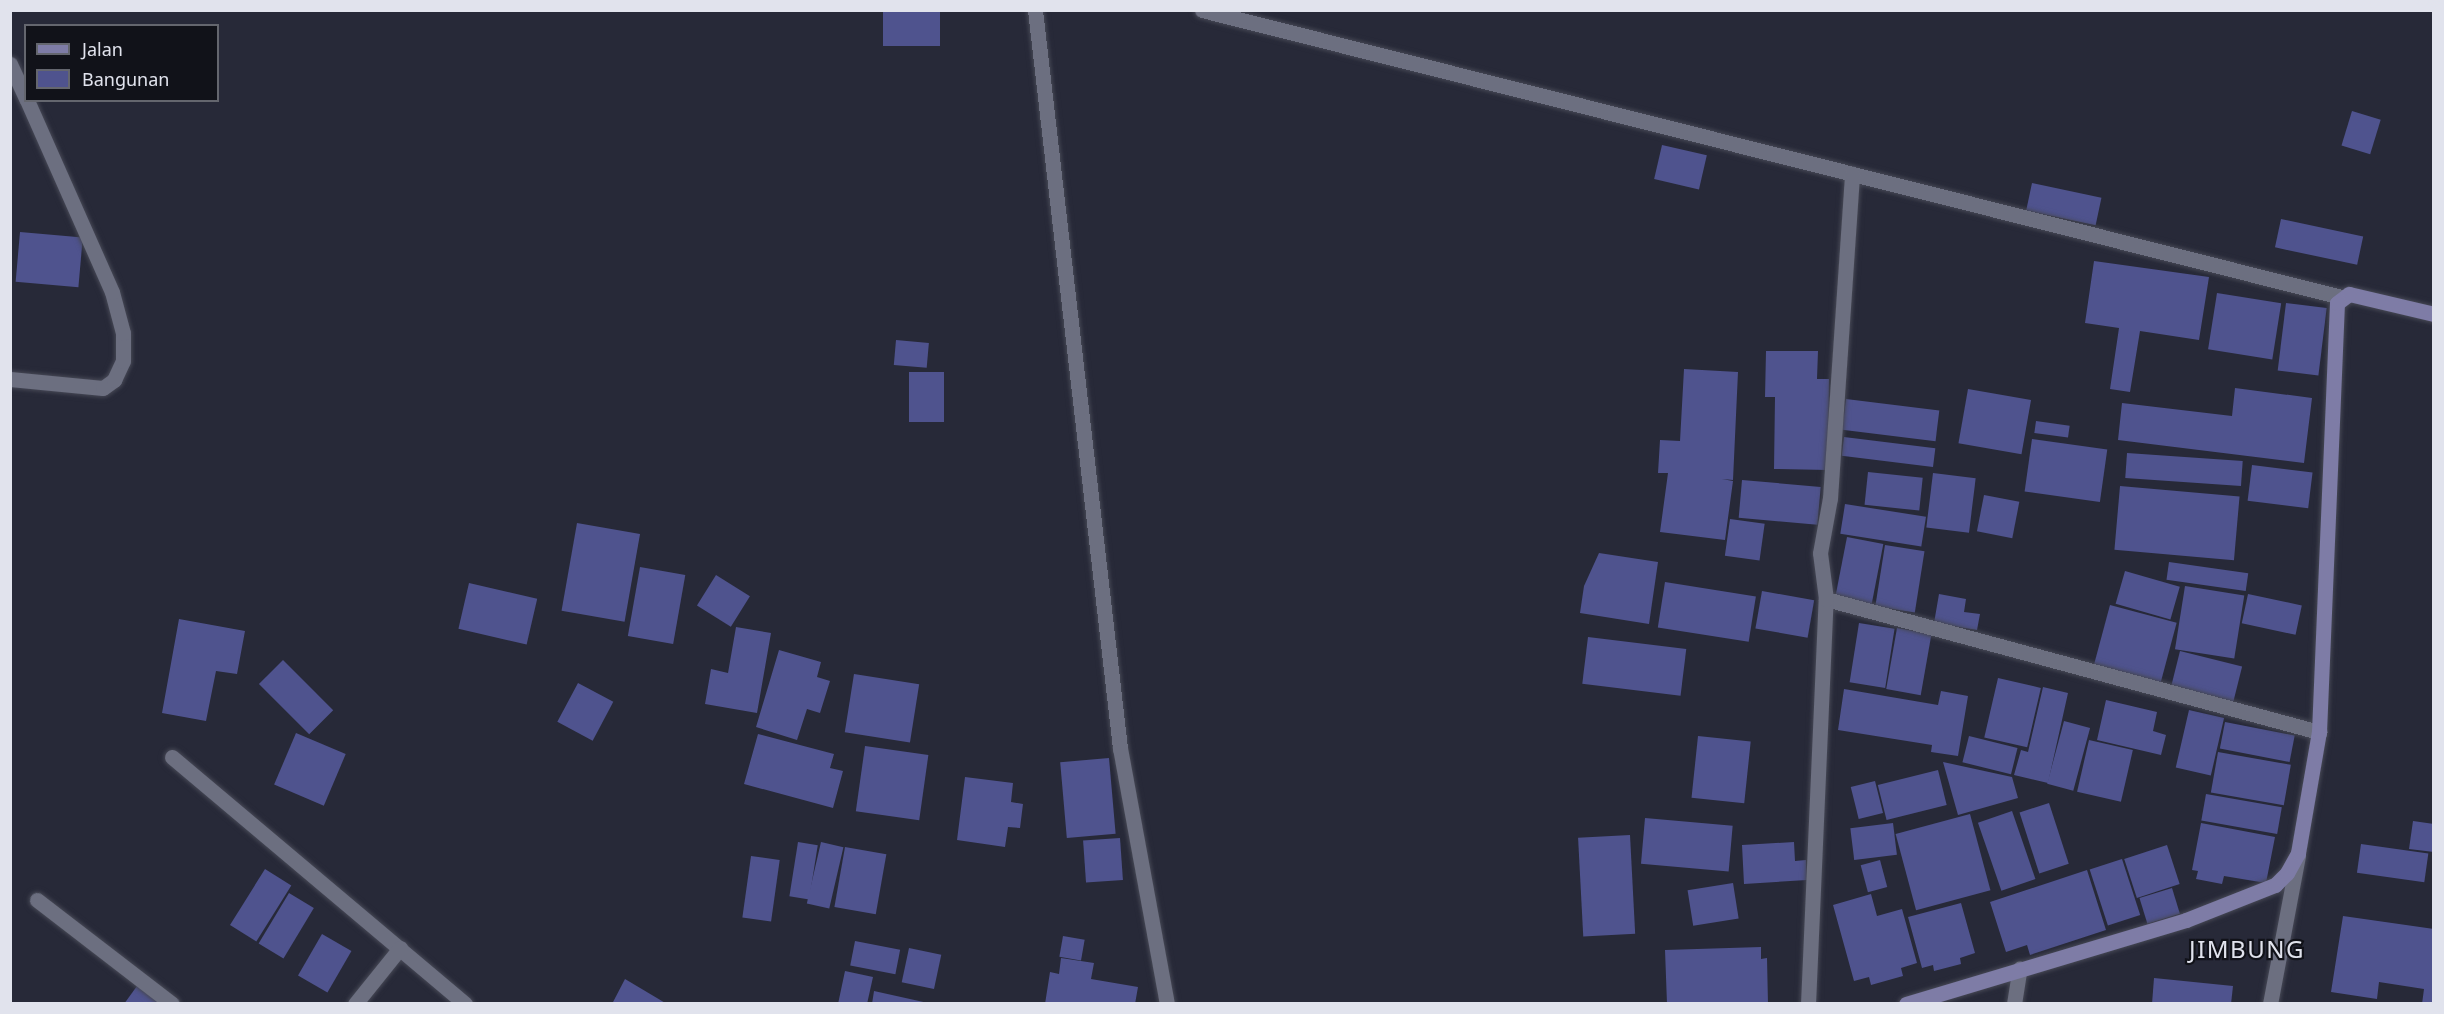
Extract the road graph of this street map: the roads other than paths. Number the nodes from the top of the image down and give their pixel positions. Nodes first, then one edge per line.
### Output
1 (1035, 10) edge
2 (1202, 10) edge
3 (10, 64) edge
4 (24, 95) edge
5 (27, 102) edge
6 (1852, 174) junction
7 (2341, 297) junction
8 (2433, 314) edge
9 (10, 379) edge
10 (1827, 599) junction
11 (2319, 732) junction
12 (172, 757) dead end
13 (2298, 854) junction
14 (38, 900) dead end
15 (399, 948) junction
16 (2020, 968) junction
17 (172, 1004) edge
18 (356, 1004) edge
19 (465, 1004) edge
20 (1167, 1004) edge
21 (1808, 1004) edge
22 (1906, 1004) edge
23 (2014, 1004) edge
24 (2270, 1004) edge

1 - 20 street
2 - 6 street
3 - 4 street
5 - 9 street
6 - 7 street
6 - 10 street
7 - 8 street
7 - 11 street
10 - 11 street
10 - 21 street
11 - 13 street
12 - 15 street
13 - 16 street
13 - 24 street
14 - 17 street
15 - 18 street
15 - 19 street
16 - 22 street
16 - 23 street

